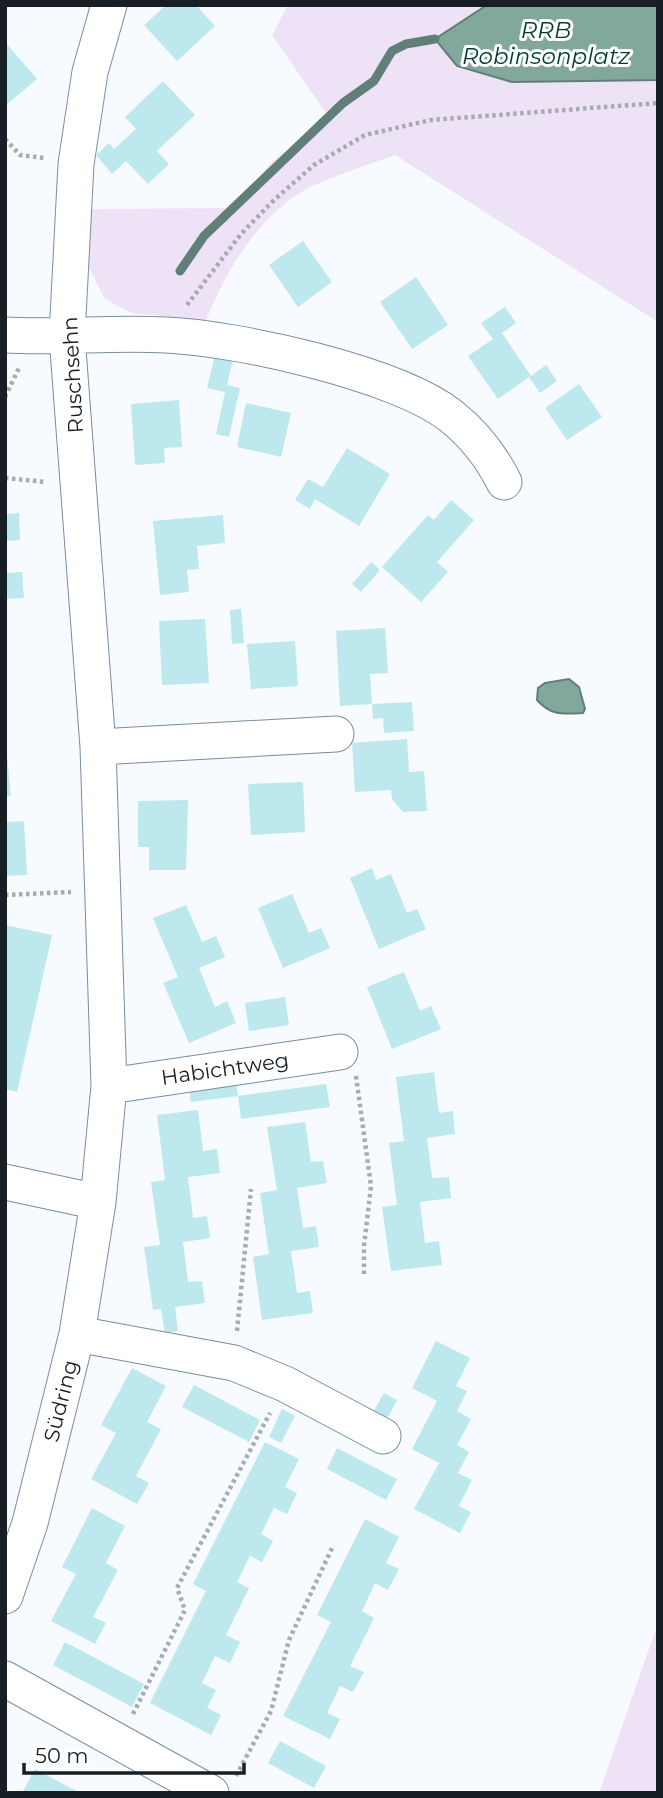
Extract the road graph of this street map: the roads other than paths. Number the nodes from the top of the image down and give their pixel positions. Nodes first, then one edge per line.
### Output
1 (109, 5) edge
2 (5, 335) edge
3 (67, 336) junction
4 (504, 482) dead end
5 (336, 734) dead end
6 (98, 747) junction
7 (103, 890) joint
8 (340, 1052) road end
9 (109, 1086) junction
10 (5, 1182) edge
11 (98, 1202) junction
12 (77, 1334) junction
13 (383, 1436) dead end
14 (5, 1596) edge
15 (5, 1679) edge
16 (222, 1787) edge

1 - 3 street, Ruschsehn
2 - 3 street
3 - 4 street
3 - 6 street, Ruschsehn
5 - 6 street
6 - 7 street, Ruschsehn
7 - 9 street, Südring
8 - 9 street, Habichtweg
9 - 11 street, Südring
10 - 11 street
11 - 12 street, Südring
12 - 13 street
12 - 14 street, Südring
15 - 16 street

